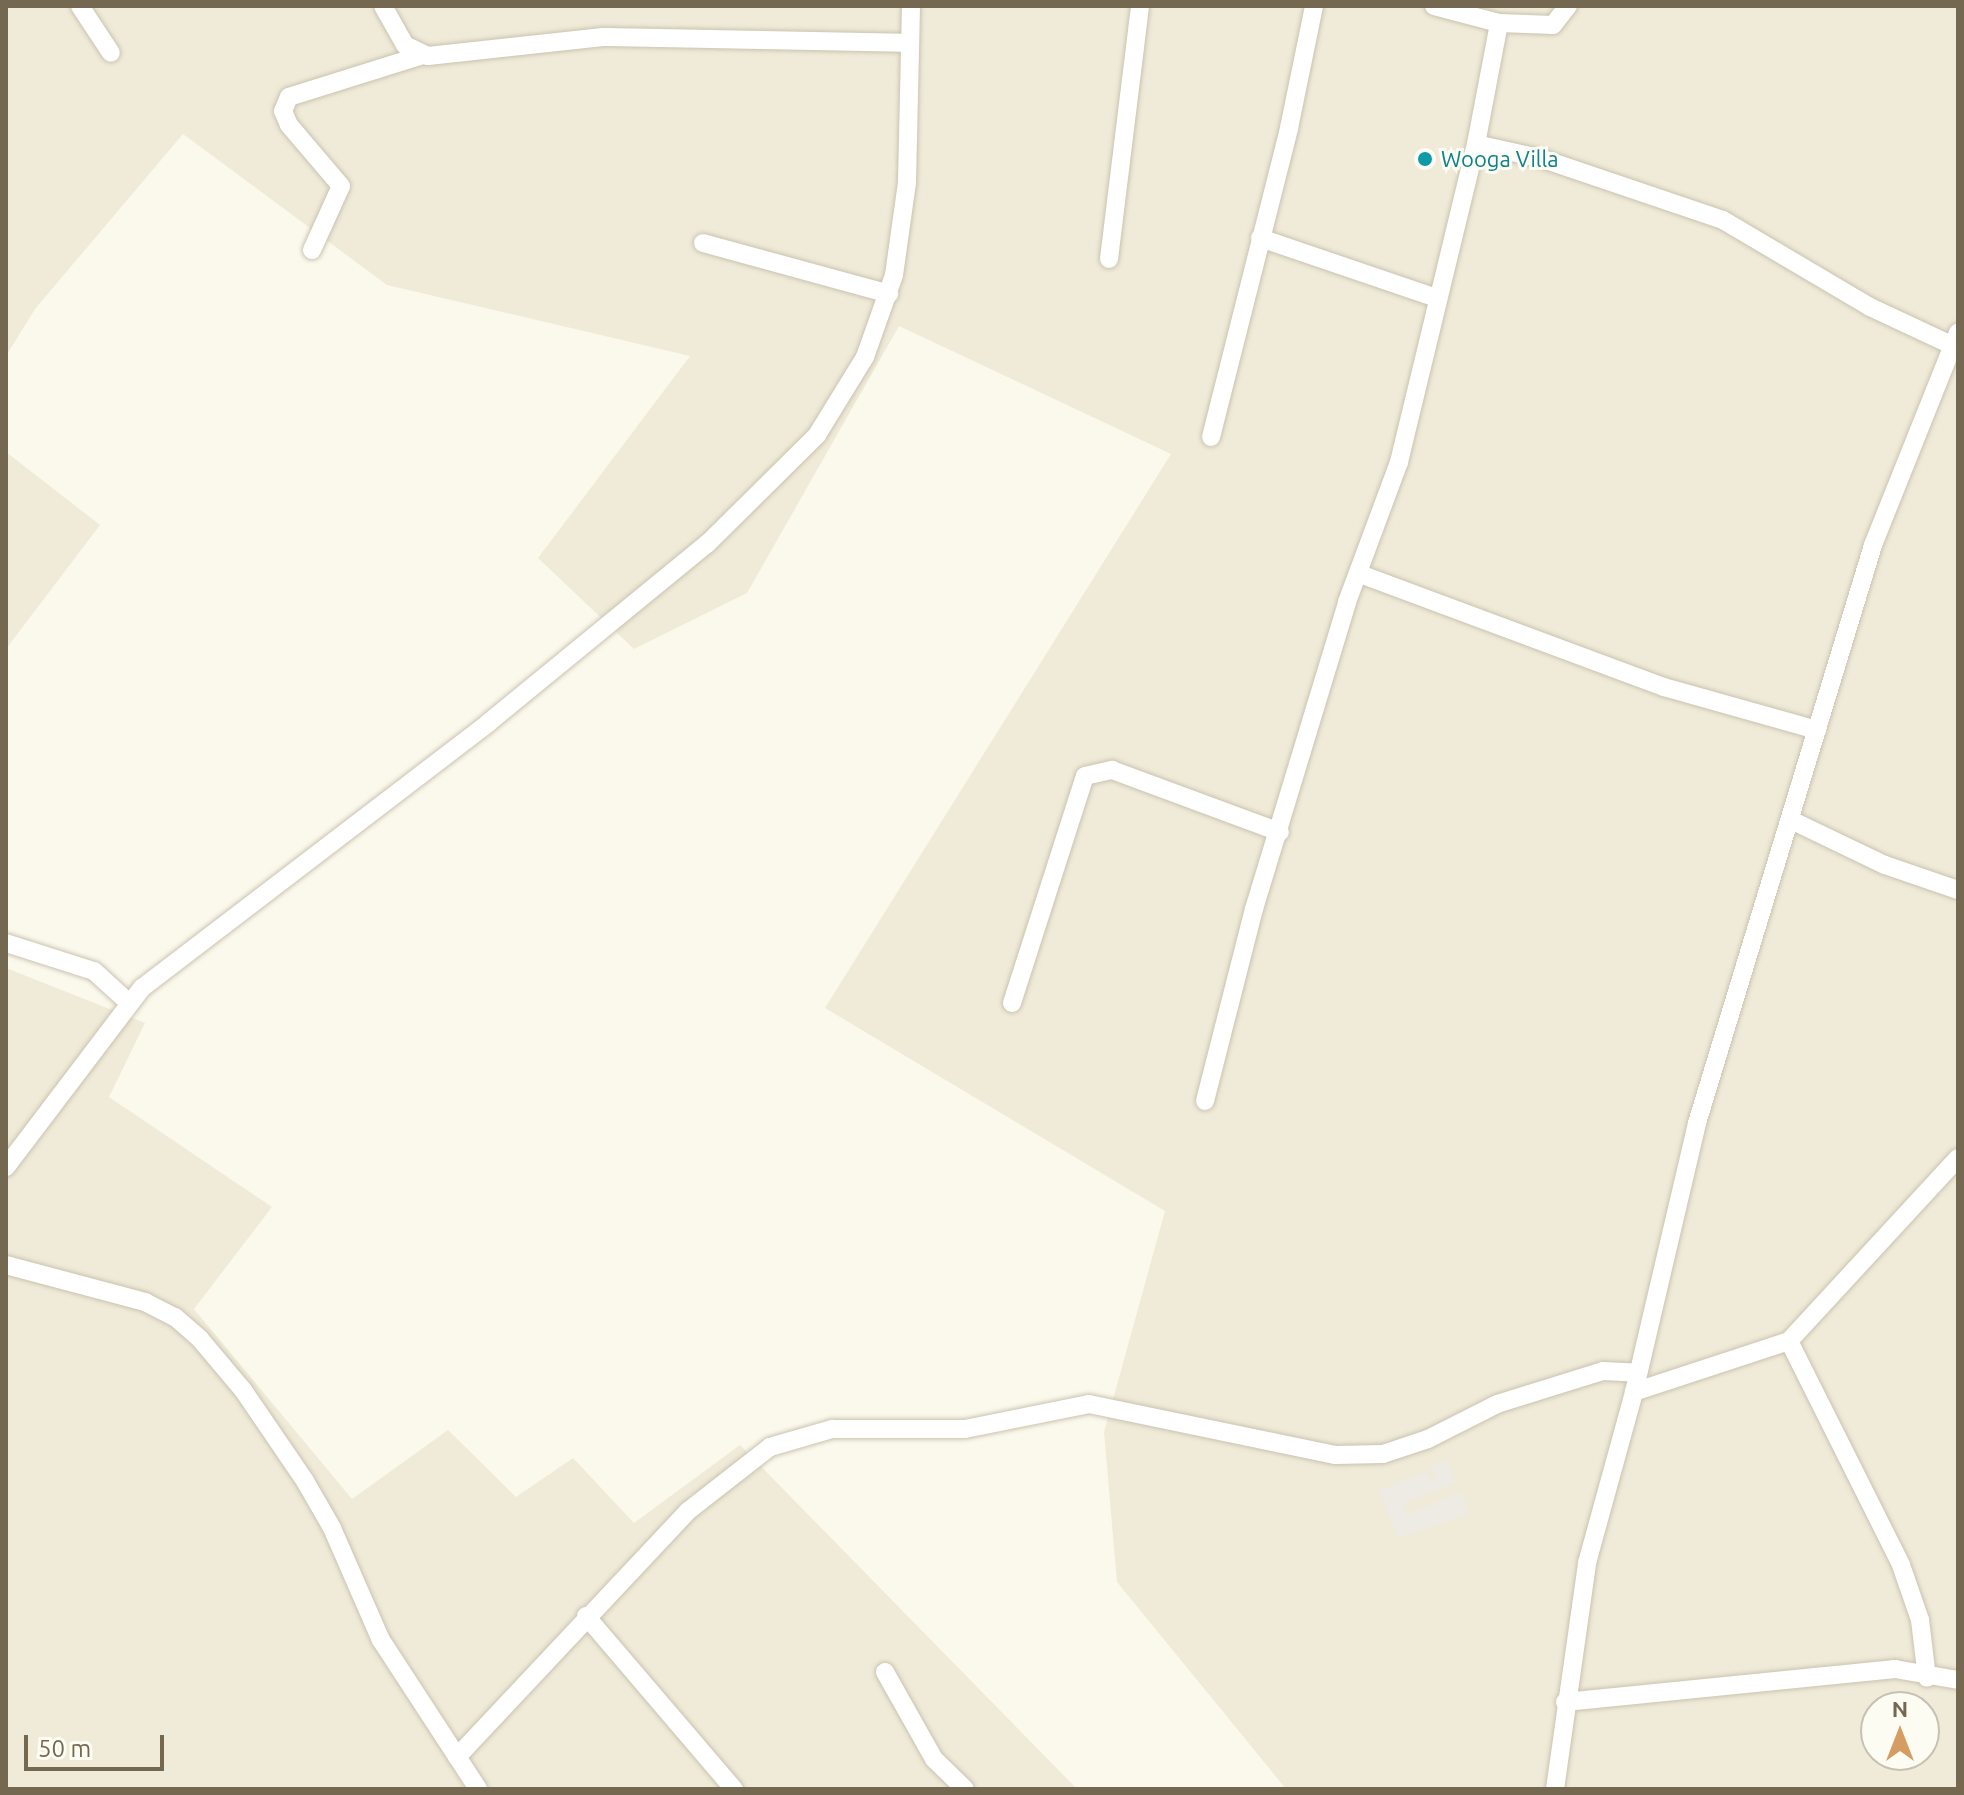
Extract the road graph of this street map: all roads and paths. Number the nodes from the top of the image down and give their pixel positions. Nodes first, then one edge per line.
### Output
1 (80, 6) edge
2 (383, 6) edge
3 (911, 6) edge
4 (1140, 6) edge
5 (1314, 6) edge
6 (1434, 6) edge
7 (1568, 6) edge
8 (1499, 23) junction
9 (908, 43) junction
10 (111, 53) dead end
11 (423, 55) junction
12 (1476, 144) junction
13 (1260, 238) junction
14 (703, 243) dead end
15 (312, 250) dead end
16 (1109, 259) dead end
17 (889, 294) junction
18 (1436, 298) junction
19 (1954, 338) edge
20 (1211, 437) dead end
21 (1360, 574) junction
22 (1817, 730) junction
23 (1793, 821) junction
24 (1280, 832) junction
25 (1958, 890) edge
26 (6, 943) edge
27 (129, 1003) junction
28 (1012, 1003) dead end
29 (1205, 1101) dead end
30 (1958, 1158) edge
31 (6, 1167) edge
32 (6, 1265) edge
33 (1789, 1341) junction
34 (1638, 1373) junction
35 (1634, 1392) junction
36 (586, 1616) junction
37 (885, 1672) dead end
38 (1927, 1678) junction
39 (1958, 1680) edge
40 (1565, 1702) junction
41 (457, 1757) junction
42 (478, 1789) edge
43 (734, 1789) edge
44 (965, 1789) edge
45 (1555, 1789) edge

1 - 10 street
2 - 11 street
3 - 9 street
4 - 16 street
5 - 13 street
6 - 8 street
7 - 8 street
8 - 12 street
9 - 11 street
9 - 17 street
11 - 15 street
12 - 18 street
12 - 19 street
13 - 18 street
13 - 20 street
14 - 17 street
17 - 27 street
18 - 21 street
19 - 22 street
21 - 22 street
21 - 24 street
22 - 23 street
23 - 25 street
23 - 34 street
24 - 28 street
24 - 29 street
26 - 27 street
27 - 31 street
30 - 33 street
32 - 41 street
33 - 35 street
33 - 38 street
34 - 35 street
34 - 36 street
35 - 40 street
36 - 41 street
36 - 43 street
37 - 44 street
38 - 39 street
38 - 40 street
40 - 45 street
41 - 42 street

